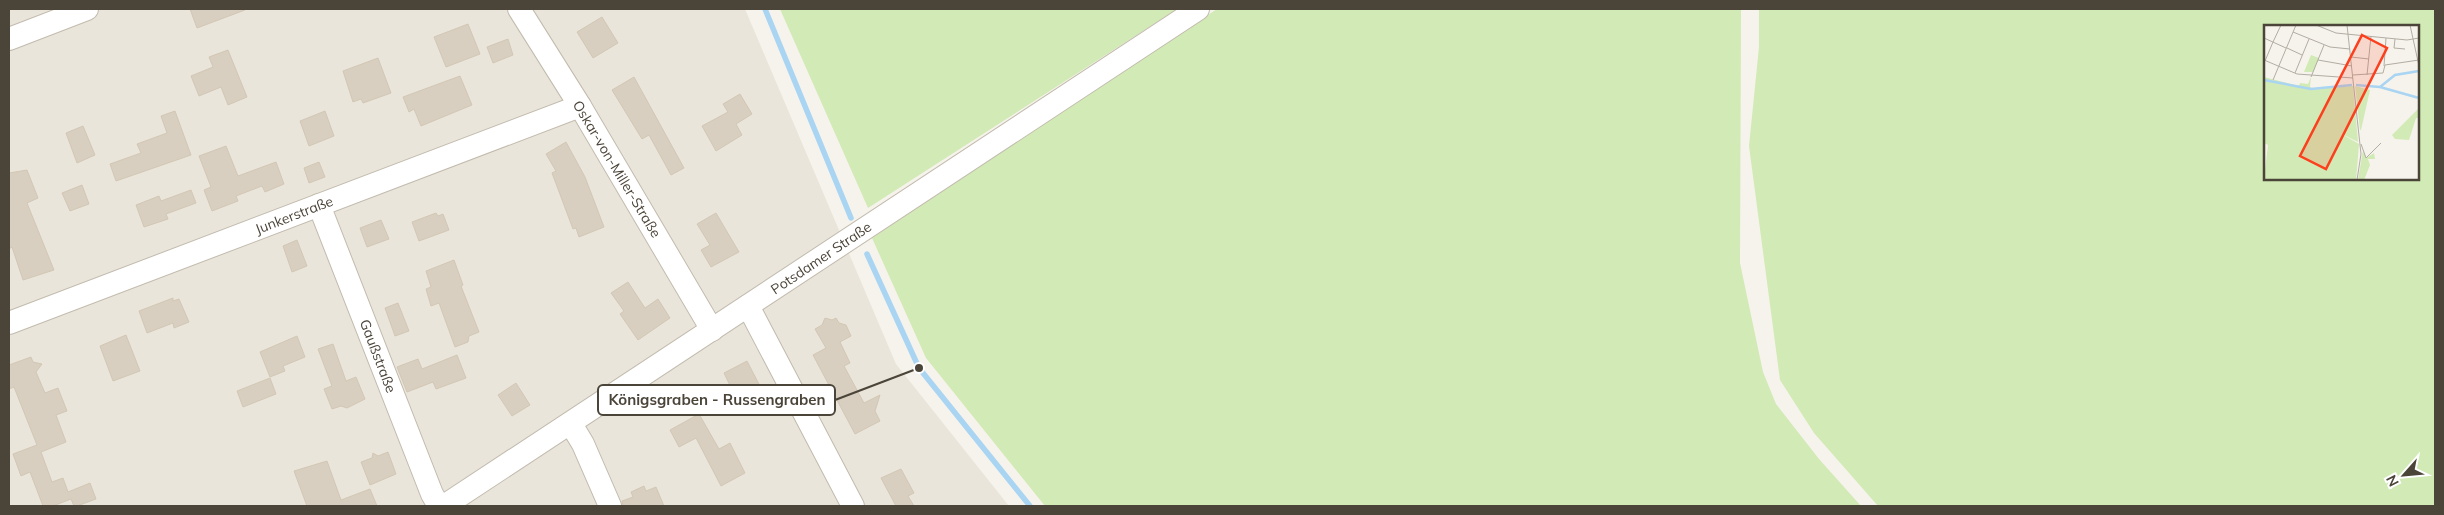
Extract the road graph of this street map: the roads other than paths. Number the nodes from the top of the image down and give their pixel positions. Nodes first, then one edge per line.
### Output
1 (87, 9) edge
2 (519, 9) edge
3 (1198, 9) edge
4 (9, 39) edge
5 (580, 106) junction
6 (319, 205) junction
7 (748, 306) junction
8 (9, 323) edge
9 (712, 330) junction
10 (571, 424) junction
11 (439, 506) edge
12 (444, 506) edge
13 (610, 506) edge
14 (853, 506) edge

1 - 4 street
2 - 5 street, Oskar-von-Miller-Straße
3 - 7 street, Potsdamer Straße
5 - 6 street, Junkerstraße
5 - 9 street, Oskar-von-Miller-Straße
6 - 8 street, Junkerstraße
6 - 11 street, Gaußstraße
7 - 9 street, Potsdamer Straße
7 - 14 street
9 - 10 street, Potsdamer Straße
10 - 12 street, Potsdamer Straße
10 - 13 street

